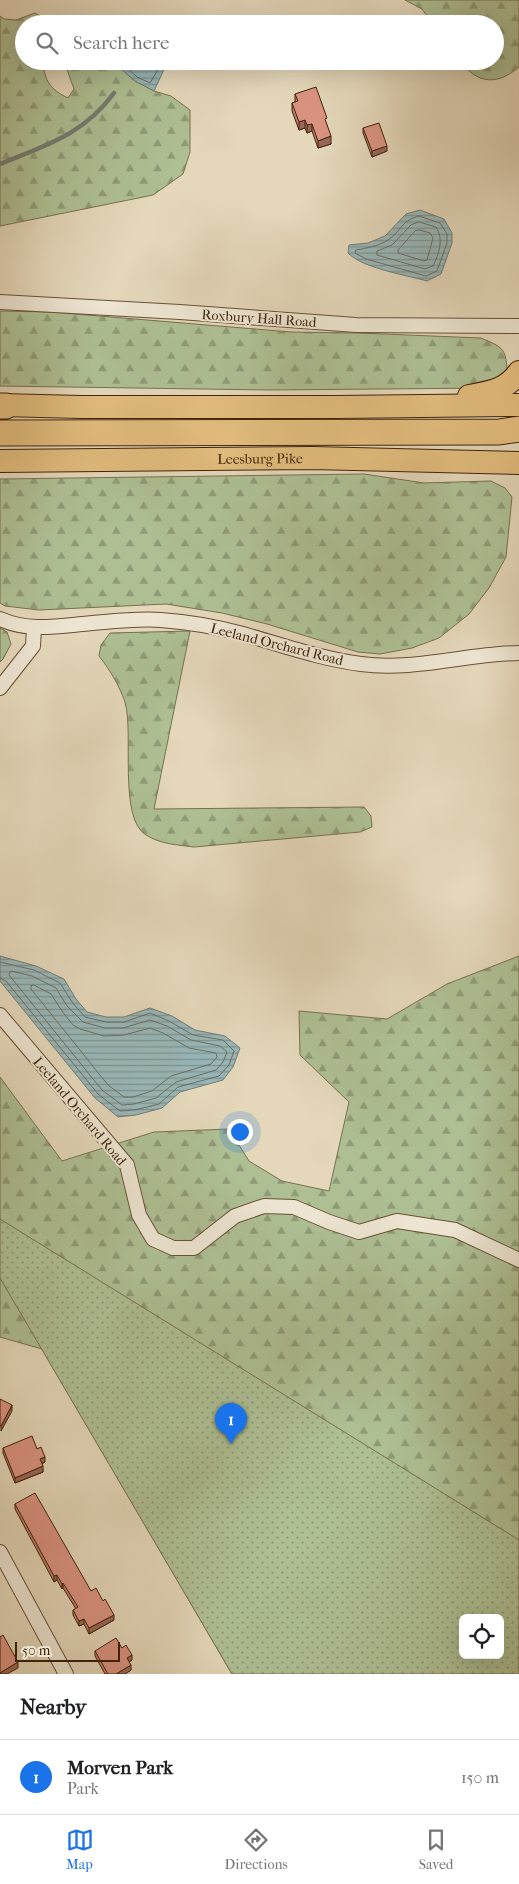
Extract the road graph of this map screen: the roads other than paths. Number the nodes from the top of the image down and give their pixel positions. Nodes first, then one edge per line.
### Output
1 (0, 302) edge
2 (519, 326) edge
3 (519, 372) edge
4 (2, 405) edge
5 (427, 405) junction
6 (519, 405) edge
7 (519, 429) edge
8 (0, 433) edge
9 (0, 461) edge
10 (519, 463) edge
11 (0, 619) edge
12 (34, 628) junction
13 (519, 653) edge
14 (0, 688) edge
15 (0, 1015) edge
16 (519, 1260) edge
17 (0, 1552) edge
18 (66, 1674) edge

1 - 2 street, Roxbury Hall Road
3 - 5 highway
4 - 5 highway
5 - 6 highway
7 - 8 highway
9 - 10 highway, Leesburg Pike
11 - 12 street, Leeland Orchard Road
12 - 13 street, Leeland Orchard Road
12 - 14 street
15 - 16 street, Leeland Orchard Road
17 - 18 street

